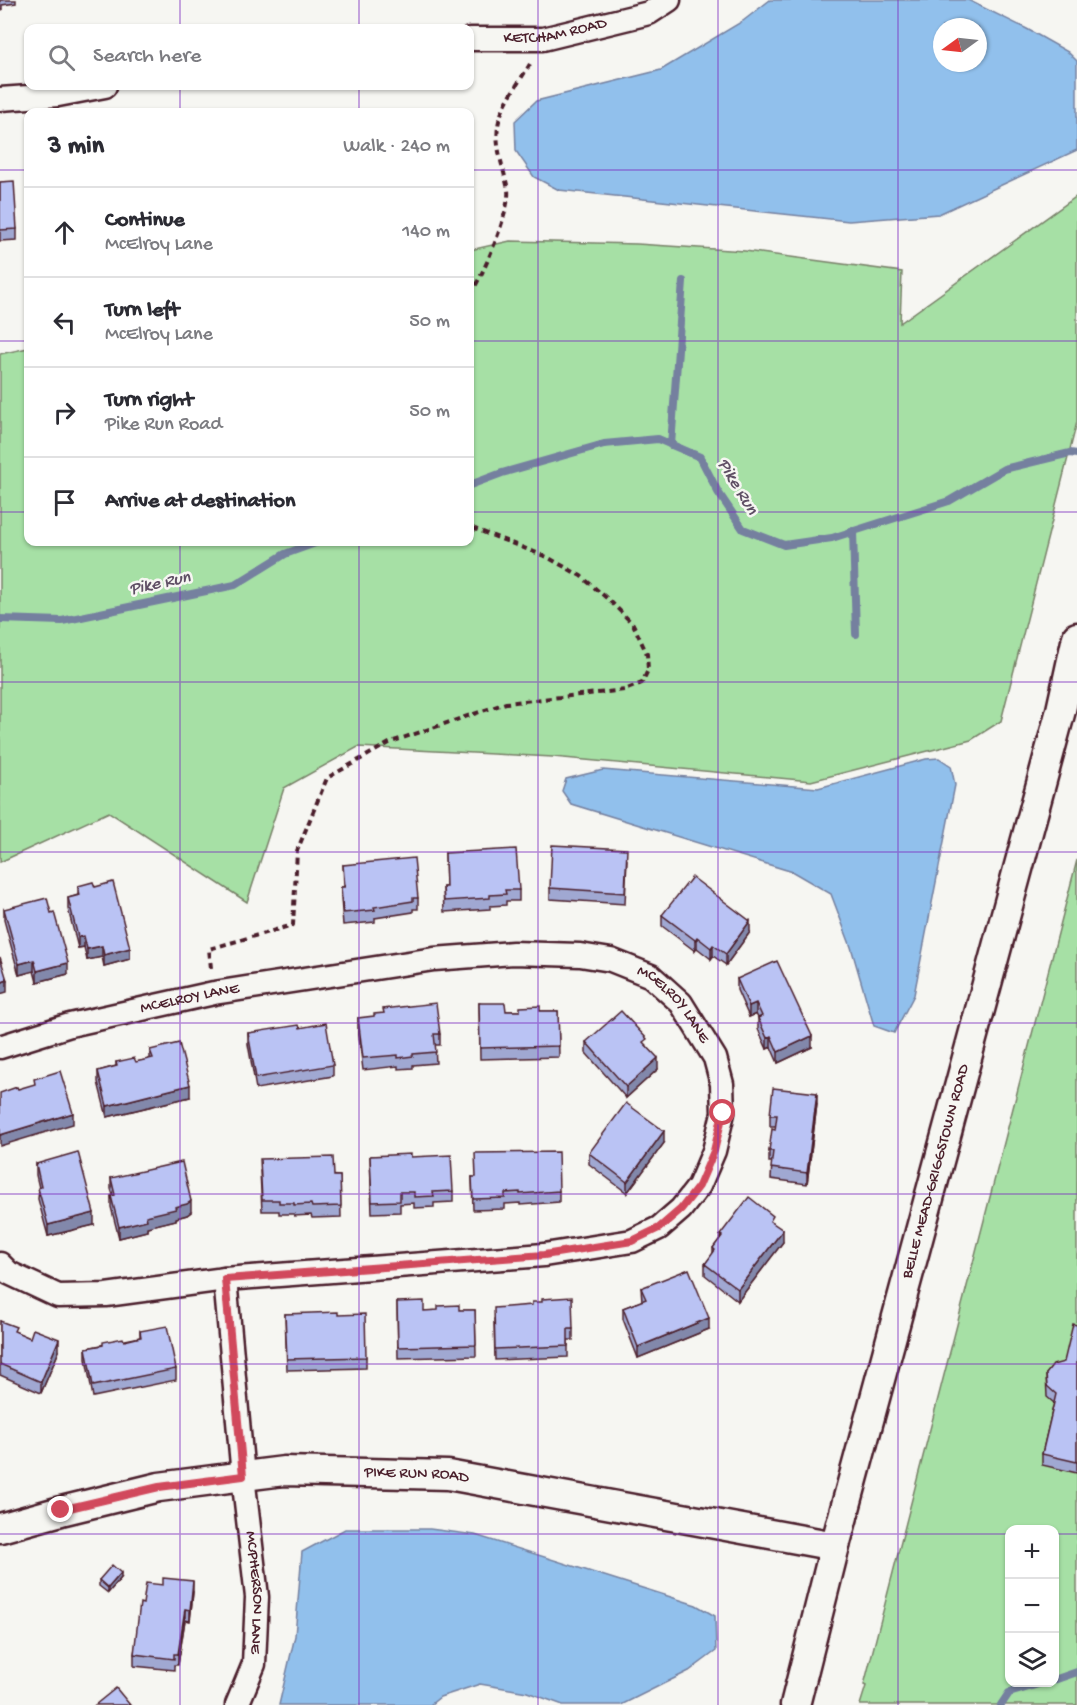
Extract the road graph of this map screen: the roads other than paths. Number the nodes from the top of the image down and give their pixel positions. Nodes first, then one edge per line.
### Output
1 (669, 0) edge
2 (474, 39) edge
3 (84, 90) edge
4 (0, 99) edge
5 (1077, 637) edge
6 (0, 1047) edge
7 (0, 1264) edge
8 (225, 1279) junction
9 (243, 1476) junction
10 (0, 1528) edge
11 (835, 1546) junction
12 (237, 1705) edge
13 (795, 1705) edge

1 - 2 street, KETCHAM ROAD
3 - 4 street
5 - 11 street, BELLE MEAD-GRIGGSTOWN ROAD
6 - 8 street, MCELROY LANE
7 - 8 street, MCELROY LANE
8 - 9 street
9 - 10 street, PIKE RUN ROAD
9 - 11 street, PIKE RUN ROAD
9 - 12 street, MCPHERSON LANE
11 - 13 street, BELLE MEAD-GRIGGSTOWN ROAD

